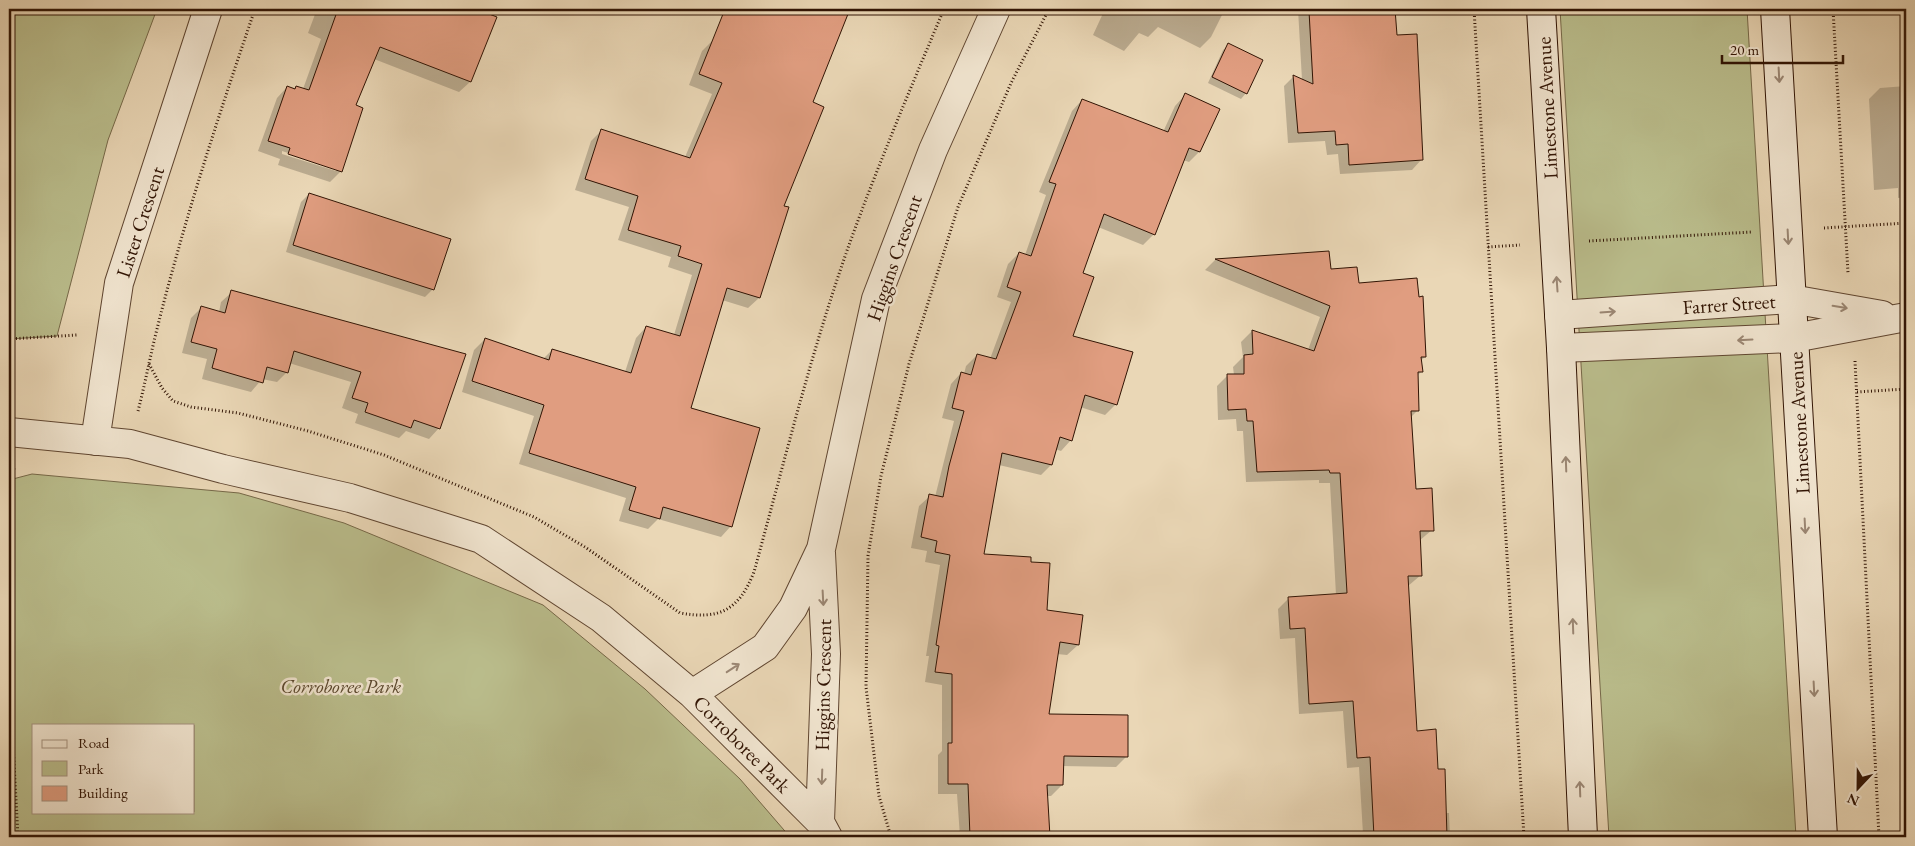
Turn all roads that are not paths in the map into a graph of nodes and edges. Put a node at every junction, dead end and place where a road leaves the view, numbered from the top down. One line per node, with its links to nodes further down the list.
1 (208, 9): 12 (street, Lister Crescent)
2 (996, 9): 13 (street, Higgins Crescent)
3 (1541, 9): 6 (street, Limestone Avenue, one-way to 3)
4 (1775, 9): 5 (street, Limestone Avenue, one-way to 5)
5 (1792, 299): 6 (street, Farrer Street, one-way to 5); 7 (street, Farrer Street, one-way to 7); 9 (street, Limestone Avenue)
6 (1559, 315): 10 (street, Limestone Avenue)
7 (1851, 318): 8 (street, Farrer Street); 9 (street, Farrer Street)
8 (1902, 318)
9 (1794, 338): 10 (street, Farrer Street, one-way to 10); 17 (street, Limestone Avenue, one-way to 17)
10 (1562, 348): 16 (street, Limestone Avenue, one-way to 10)
11 (9, 432): 12 (street, Corroboree Park)
12 (95, 441): 14 (street, Corroboree Park)
13 (821, 549): 14 (street, Higgins Crescent, one-way to 13); 15 (street, Higgins Crescent, one-way to 15)
14 (692, 694): 15 (street, Corroboree Park)
15 (824, 829)
16 (1583, 837)
17 (1822, 837)

